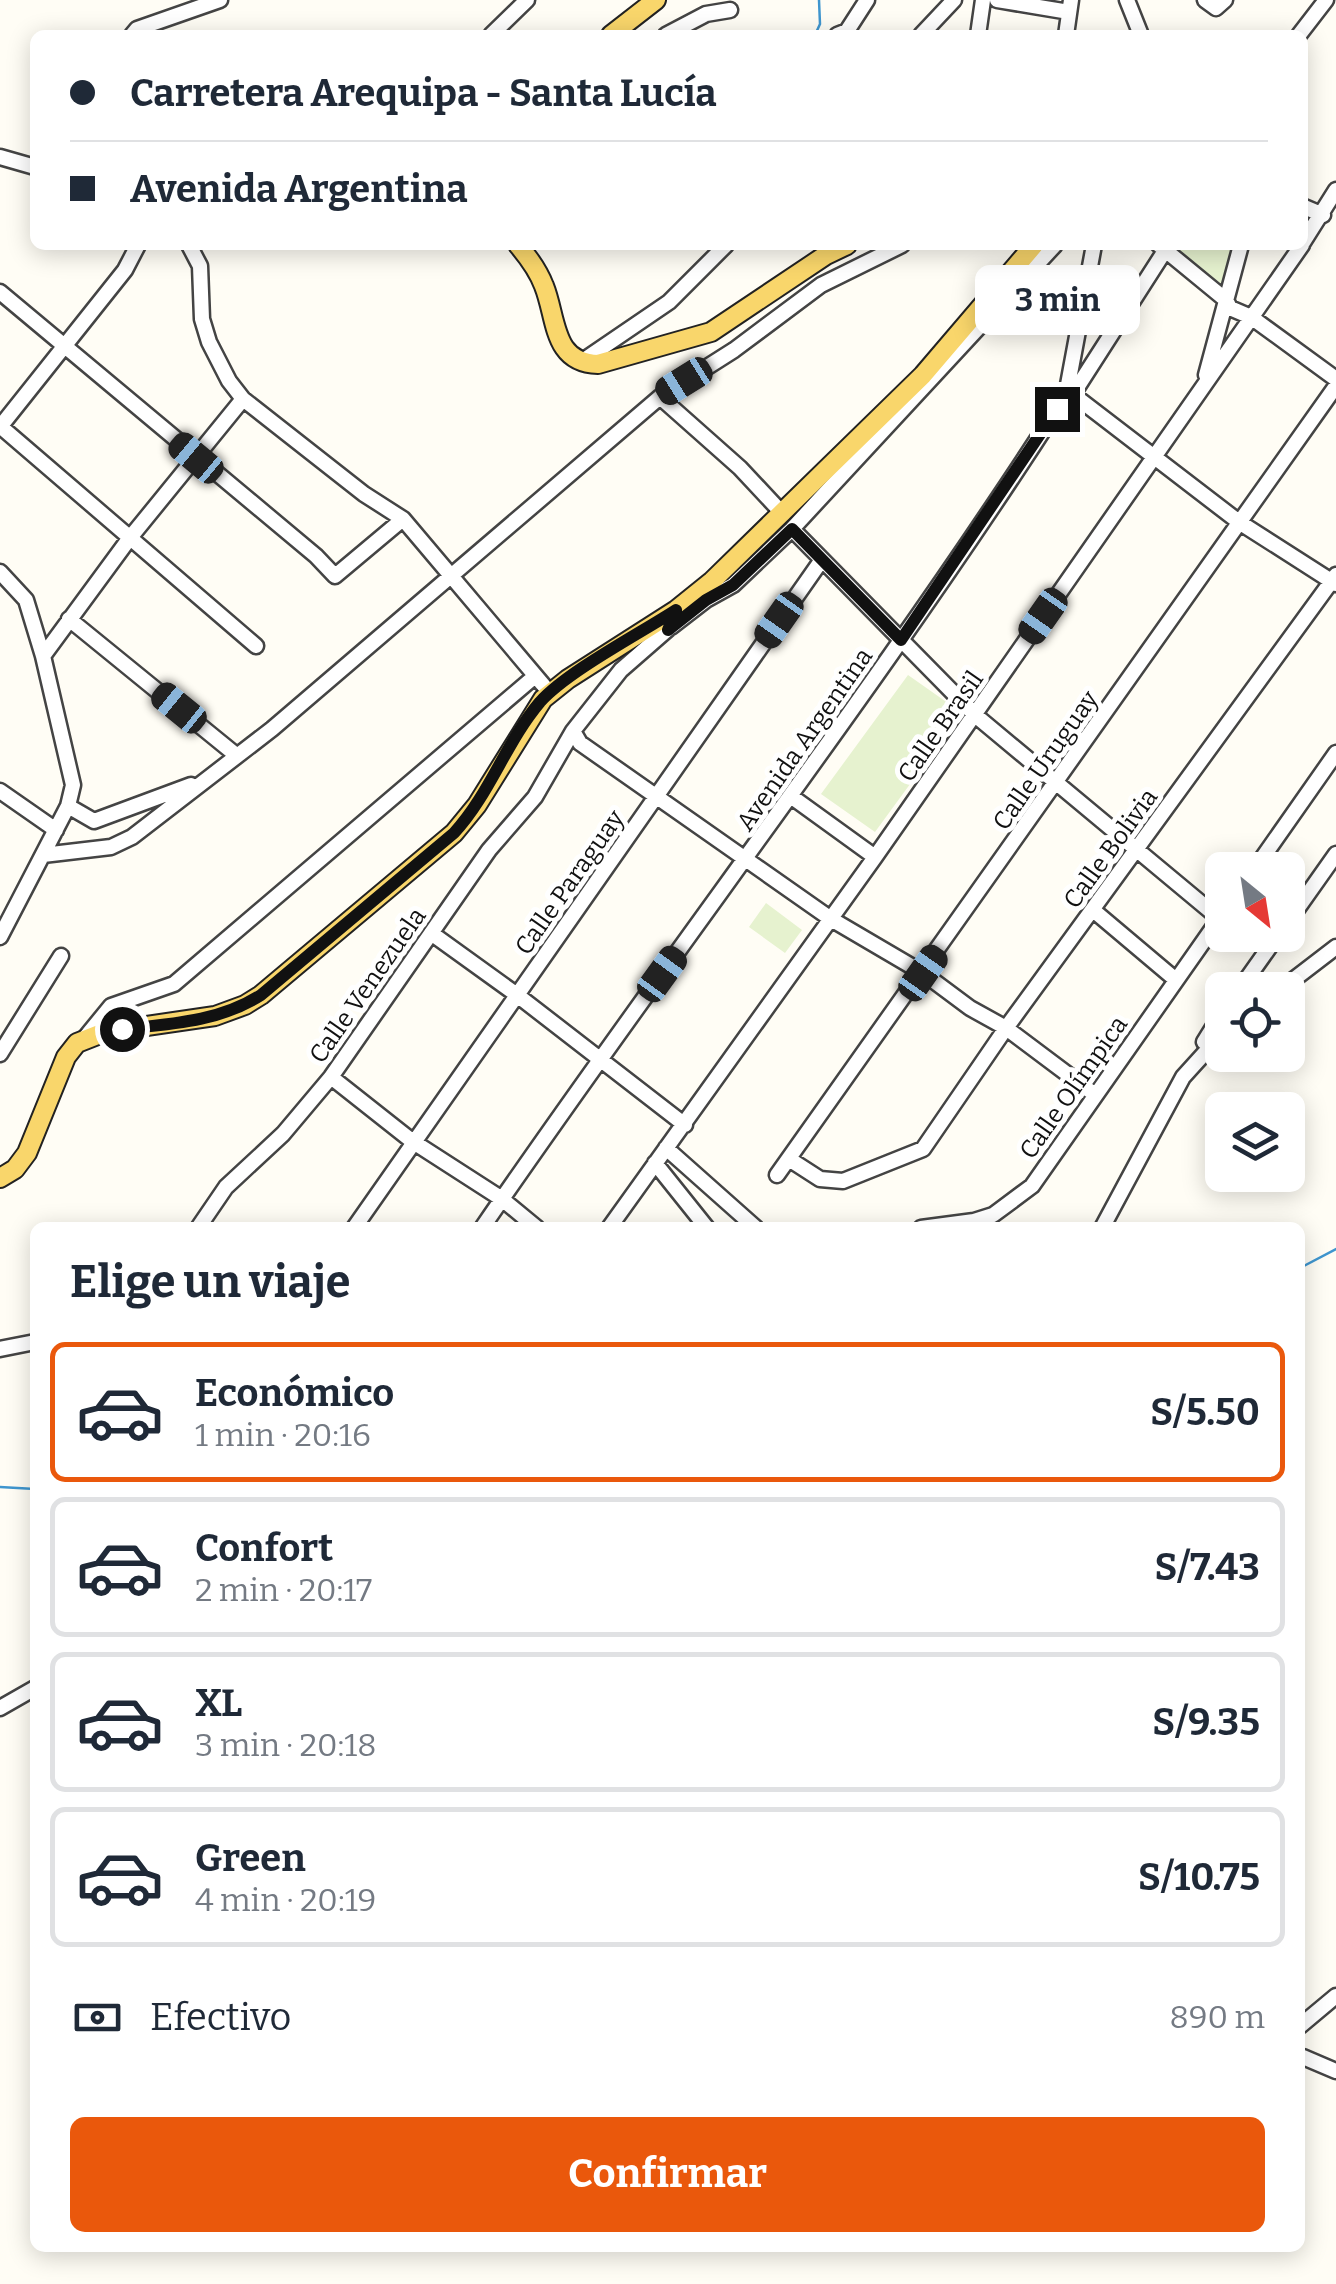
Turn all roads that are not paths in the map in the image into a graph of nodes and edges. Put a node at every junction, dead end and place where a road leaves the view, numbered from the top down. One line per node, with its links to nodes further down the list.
1 (220, 0): 12 (street)
2 (527, 0): 13 (street)
3 (656, 0): 14 (main road)
4 (866, 0): 16 (street)
5 (954, 0): 17 (street)
6 (983, 0): 18 (street)
7 (997, 0): 10 (street)
8 (1127, 0): 19 (street)
9 (1326, 0): 20 (street)
10 (1070, 6)
11 (730, 10): 15 (street)
12 (136, 30)
13 (496, 30)
14 (617, 30)
15 (676, 30)
16 (848, 30)
17 (926, 30)
18 (979, 30)
19 (1139, 30)
20 (1302, 30)
21 (0, 157): 22 (street)
22 (30, 166)
23 (1336, 190): 25 (street, Calle Brasil)
24 (1308, 209): 25 (street)
25 (1323, 215): 26 (street, Calle Brasil)
26 (1308, 236)
27 (135, 250): 43 (street)
28 (192, 250): 50 (street)
29 (522, 250): 44 (main road)
30 (717, 250): 44 (street)
31 (836, 250): 44 (main road)
32 (890, 250): 49 (street)
33 (1030, 250): 55 (main road)
34 (1050, 250): 55 (street)
35 (1093, 250): 48 (street, Avenida Argentina)
36 (1162, 250): 48 (street)
37 (1168, 250): 41 (street)
38 (1240, 250): 41 (street)
39 (1298, 250): 42 (street, Calle Brasil)
40 (0, 292): 43 (street)
41 (1226, 300): 42 (street); 46 (street)
42 (1251, 317): 45 (street); 46 (street, Calle Brasil)
43 (63, 347): 51 (street); 53 (street)
44 (581, 362)
45 (1336, 378)
46 (1203, 386): 52 (street, Calle Brasil)
47 (1336, 386): 56 (street, Calle Uruguay)
48 (1070, 392): 52 (street); 65 (street, Avenida Argentina)
49 (660, 397): 55 (street); 60 (street)
50 (242, 399): 53 (street); 54 (street)
51 (0, 427): 57 (street)
52 (1154, 457): 56 (street); 70 (street, Calle Brasil)
53 (196, 458): 54 (street); 57 (street)
54 (403, 519): 60 (street)
55 (788, 521): 58 (street); 62 (main road); 64 (street)
56 (1239, 522): 61 (street); 75 (street, Calle Uruguay)
57 (129, 539): 63 (street); 66 (street)
58 (820, 561): 65 (street); 77 (street, Calle Paraguay)
59 (0, 572): 67 (street)
60 (451, 574): 68 (street); 73 (street)
61 (1335, 580): 81 (street, Calle Bolivia)
62 (676, 610): 64 (street, Calle Venezuela); 69 (main road)
63 (69, 619): 67 (street); 73 (street)
64 (668, 630): 71 (street, Calle Venezuela)
65 (901, 640): 70 (street); 78 (street, Avenida Argentina)
66 (256, 646)
67 (43, 656): 79 (street)
68 (534, 677): 69 (street); 101 (street)
69 (550, 693): 101 (main road)
70 (975, 715): 75 (street); 85 (street, Calle Brasil)
71 (573, 730): 77 (street); 91 (street, Calle Venezuela)
72 (1336, 754): 82 (street)
73 (236, 755): 74 (street)
74 (210, 778): 79 (street); 84 (street)
75 (1056, 782): 81 (street); 97 (street, Calle Uruguay)
76 (0, 792): 80 (street)
77 (655, 797): 86 (street); 99 (street, Calle Paraguay)
78 (792, 797): 85 (street); 86 (street, Avenida Argentina)
79 (68, 806): 80 (street)
80 (56, 830): 84 (street)
81 (1138, 850): 88 (street); 89 (street, Calle Bolivia)
82 (1267, 852)
83 (1336, 854): 87 (street)
84 (42, 855): 92 (street)
85 (875, 858): 90 (street, Calle Brasil)
86 (746, 859): 90 (street); 105 (street, Avenida Argentina)
87 (1305, 898)
88 (1205, 904)
89 (1093, 910): 98 (street); 100 (street, Calle Bolivia)
90 (830, 919): 97 (street); 109 (street, Calle Brasil)
91 (431, 933): 99 (street); 106 (street, Calle Venezuela)
92 (0, 937)
93 (1205, 939): 98 (street, Calle Olímpica)
94 (1336, 947): 96 (street)
95 (60, 956): 104 (street)
96 (1303, 972)
97 (923, 973): 100 (street); 112 (street, Calle Uruguay)
98 (1176, 980): 108 (street, Calle Olímpica)
99 (518, 995): 105 (street); 110 (street, Calle Paraguay)
100 (1006, 1028): 108 (street); 112 (street, Calle Bolivia)
101 (84, 1039): 115 (main road)
102 (1205, 1041): 107 (street)
103 (1205, 1053): 107 (street)
104 (0, 1054)
105 (599, 1059): 109 (street); 116 (street, Avenida Argentina)
106 (331, 1077): 110 (street); 117 (street, Calle Venezuela)
107 (1183, 1077): 125 (street)
108 (1094, 1094): 124 (street, Calle Olímpica)
109 (684, 1124): 111 (street, Calle Brasil)
110 (412, 1141): 116 (street); 118 (street, Calle Paraguay)
111 (666, 1148): 113 (street, Calle Brasil); 123 (street)
112 (789, 1159): 114 (street, Calle Uruguay)
113 (655, 1163): 121 (street, Calle Brasil); 122 (street)
114 (778, 1175)
115 (0, 1178)
116 (502, 1200): 119 (street, Avenida Argentina); 120 (street)
117 (202, 1222)
118 (358, 1222)
119 (486, 1222)
120 (530, 1222)
121 (613, 1222)
122 (701, 1222)
123 (749, 1222)
124 (966, 1222)
125 (1105, 1222)
126 (30, 1343): 127 (street)
127 (0, 1349)
128 (30, 1691): 129 (street)
129 (0, 1708)
130 (1336, 1996): 131 (street)
131 (1305, 2022)
132 (1305, 2057): 133 (street)
133 (1336, 2071)

